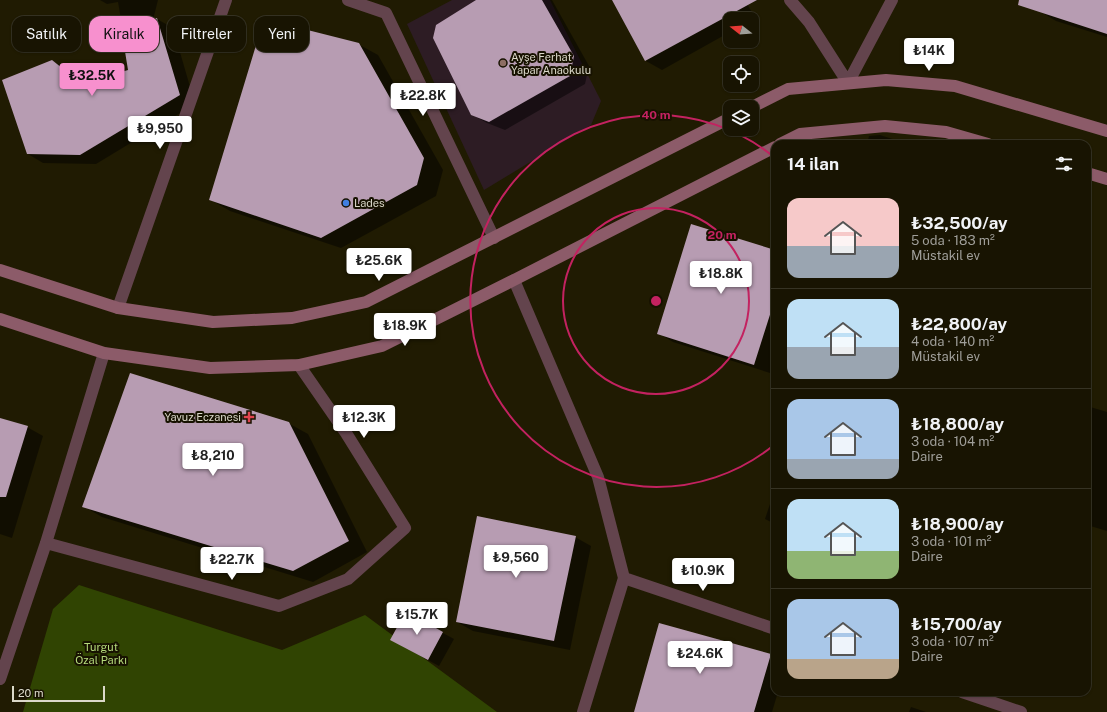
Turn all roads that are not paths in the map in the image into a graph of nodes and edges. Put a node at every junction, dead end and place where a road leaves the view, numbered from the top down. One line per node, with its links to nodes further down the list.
1 (226, 0): 17 (street)
2 (348, 0): 14 (street)
3 (790, 0): 5 (street)
4 (892, 0): 5 (street)
5 (848, 83): 6 (street); 8 (street)
6 (759, 104)
7 (723, 122): 14 (street)
8 (1107, 131)
9 (788, 140): 10 (street)
10 (974, 140)
11 (771, 149): 16 (street)
12 (1091, 174): 13 (street)
13 (1107, 179)
14 (494, 238): 17 (street)
15 (0, 270): 17 (street)
16 (514, 280): 20 (street); 22 (street)
17 (118, 308)
18 (0, 319): 19 (street)
19 (104, 353): 20 (street); 21 (street)
20 (299, 365): 21 (street)
21 (46, 543): 24 (street)
22 (624, 578): 23 (street); 26 (street)
23 (771, 628)
24 (0, 679)
25 (974, 696): 27 (street)
26 (583, 712)
27 (1021, 712)

